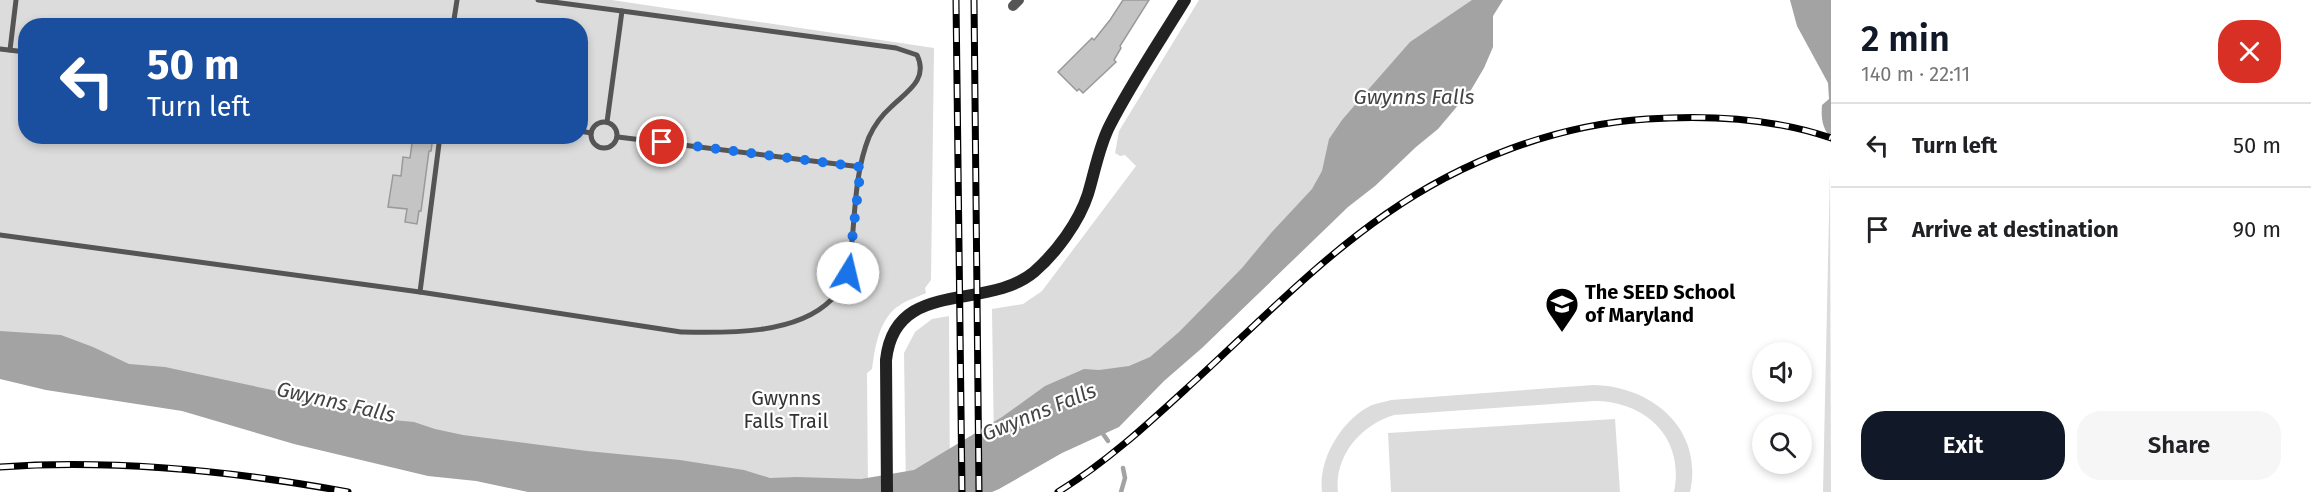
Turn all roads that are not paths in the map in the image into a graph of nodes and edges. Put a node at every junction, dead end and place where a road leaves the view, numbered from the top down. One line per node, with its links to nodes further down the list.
1 (16, 0): 8 (lane)
2 (457, 0): 6 (lane)
3 (538, 0): 5 (lane)
4 (1185, 0): 18 (main road)
5 (622, 11): 10 (lane); 15 (lane)
6 (454, 18)
7 (0, 49): 8 (lane)
8 (10, 50): 9 (lane)
9 (18, 51)
10 (607, 122): 12 (lane); 13 (lane)
11 (588, 132): 12 (lane)
12 (591, 133): 13 (lane)
13 (618, 137): 15 (lane)
14 (439, 144): 17 (lane)
15 (861, 167): 17 (lane)
16 (0, 235): 17 (lane)
17 (420, 292)
18 (887, 492)

